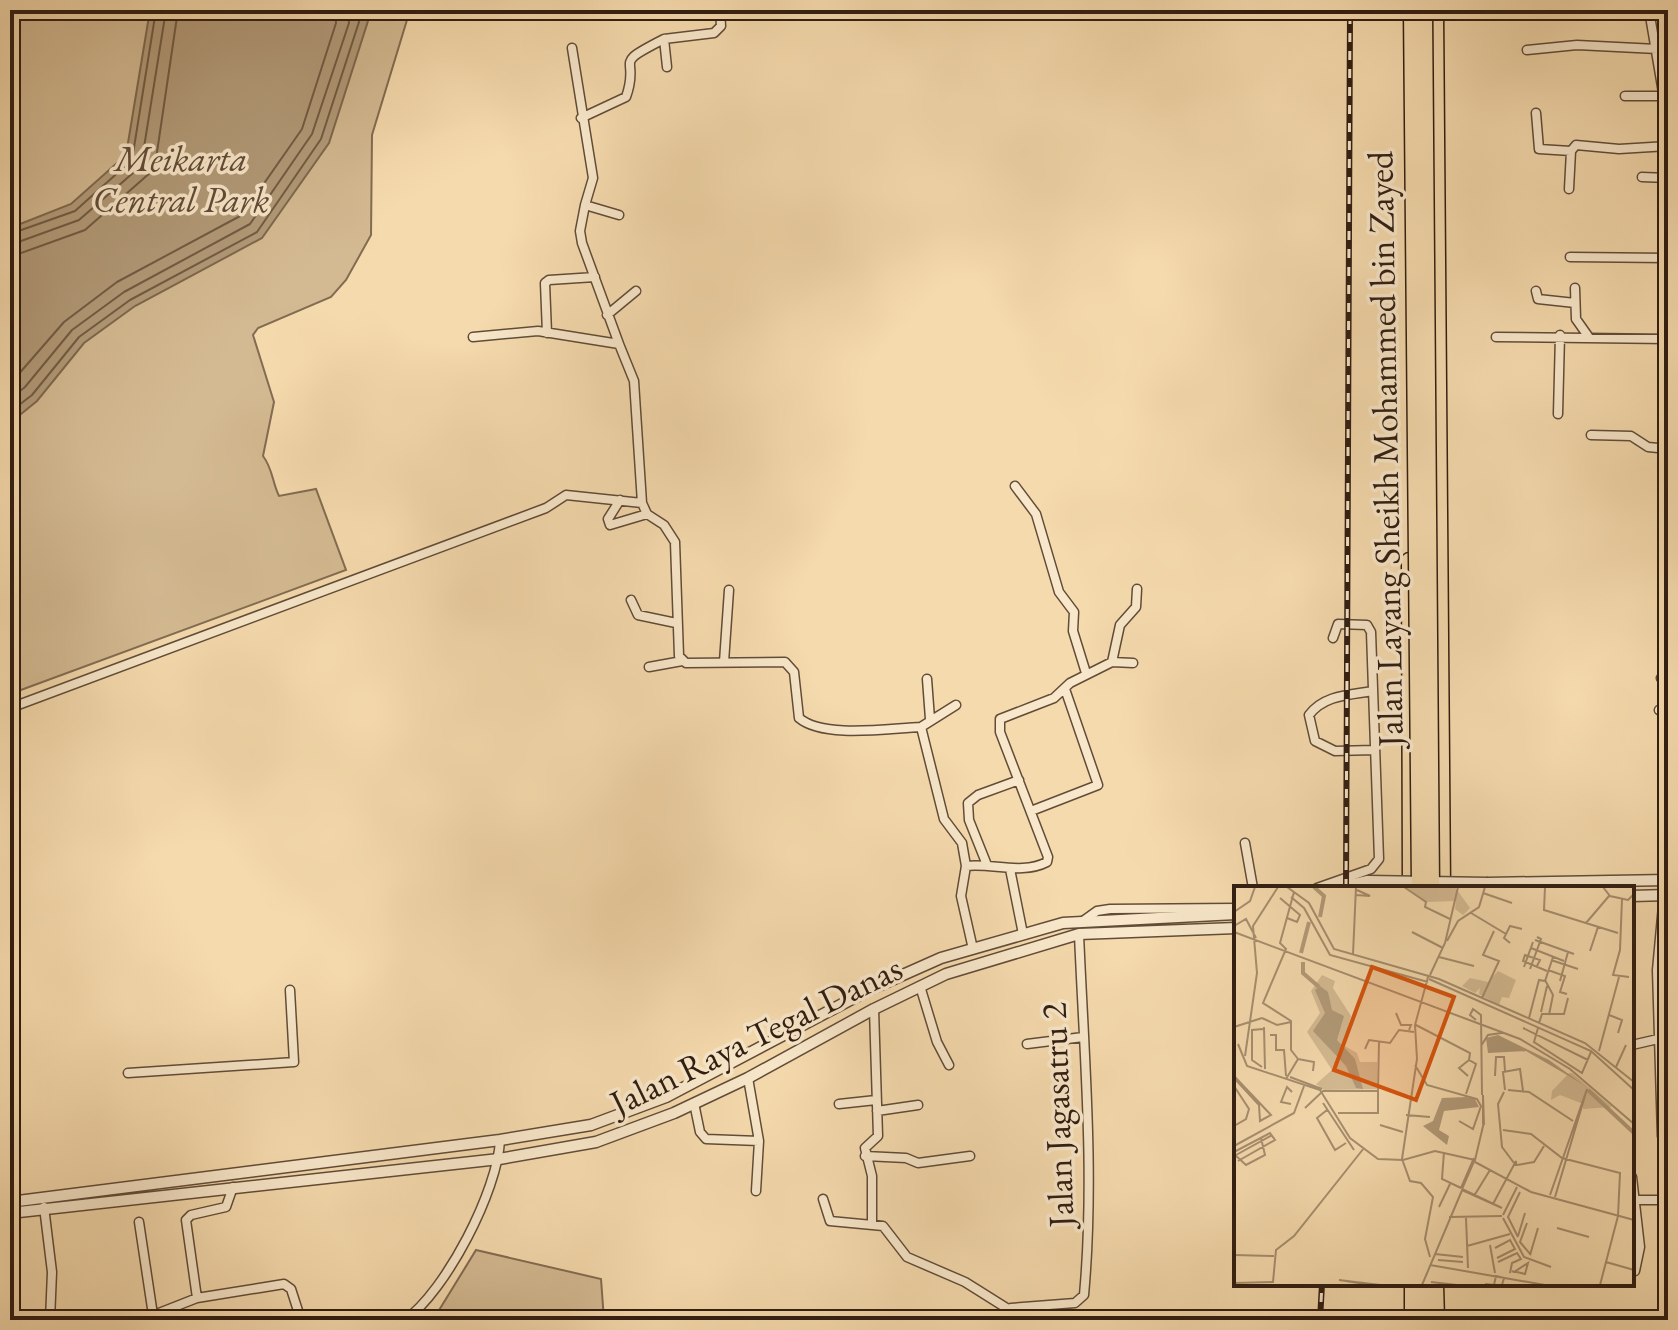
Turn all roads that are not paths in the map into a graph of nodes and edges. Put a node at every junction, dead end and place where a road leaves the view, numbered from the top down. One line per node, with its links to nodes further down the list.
1 (720, 10): 6 (street)
2 (1409, 10): 74 (highway); 75 (highway, Jalan Layang Sheikh Mohammed bin Zayed, bridge)
3 (1425, 10): 76 (highway, Jalan Layang Sheikh Mohammed bin Zayed, bridge)
4 (1436, 10): 77 (highway)
5 (1649, 10): 8 (street)
6 (664, 39): 10 (street); 14 (street)
7 (572, 48): 14 (street)
8 (1657, 49): 9 (street); 12 (street)
9 (1527, 50)
10 (667, 67)
11 (1625, 96): 12 (street)
12 (1665, 96): 15 (street)
13 (1536, 113): 17 (street)
14 (581, 118): 21 (street)
15 (1668, 122)
16 (1668, 146): 17 (street)
17 (1571, 151): 20 (street)
18 (1642, 177): 19 (street)
19 (1668, 178)
20 (1569, 189)
21 (585, 205): 22 (street); 25 (street)
22 (619, 215)
23 (1570, 257): 24 (street)
24 (1668, 258)
25 (595, 277): 30 (street); 31 (street)
26 (1575, 288): 29 (street)
27 (636, 291): 30 (street)
28 (1536, 291): 29 (street)
29 (1575, 303): 33 (street)
30 (607, 315): 37 (street)
31 (547, 333): 34 (street); 37 (street)
32 (1560, 335): 33 (street); 35 (street); 38 (street)
33 (1588, 336): 36 (street)
34 (473, 337)
35 (1496, 337)
36 (1668, 339)
37 (619, 344): 43 (street)
38 (1558, 414)
39 (1591, 435): 40 (street)
40 (1668, 449)
41 (1015, 486): 55 (street)
42 (620, 500): 43 (street); 44 (street); 60 (street)
43 (642, 503): 44 (street)
44 (647, 514): 48 (street)
45 (1137, 589): 52 (street)
46 (729, 590): 51 (street)
47 (631, 600): 48 (street)
48 (676, 623): 50 (street)
49 (1333, 638): 58 (street)
50 (682, 661): 51 (street); 54 (street)
51 (724, 662): 62 (street)
52 (1112, 662): 53 (street); 55 (street)
53 (1133, 663)
54 (649, 667)
55 (1086, 673): 57 (street)
56 (927, 679): 61 (street)
57 (1065, 689): 64 (street); 65 (street)
58 (1373, 691): 63 (street); 63 (street)
59 (956, 705): 61 (street)
60 (10, 708)
61 (930, 719): 62 (street)
62 (921, 727): 68 (street)
63 (1374, 750): 72 (street)
64 (1019, 780): 65 (street); 67 (street)
65 (1031, 811): 69 (street)
66 (1245, 843): 71 (street)
67 (987, 865): 68 (street); 69 (street)
68 (966, 866): 87 (street)
69 (1010, 869): 85 (street)
70 (1668, 880): 73 (street, bridge)
71 (1253, 886)
72 (1323, 886)
73 (1345, 886)
74 (1410, 886)
75 (1419, 886)
76 (1432, 886)
77 (1443, 886)
78 (1666, 895): 79 (street); 84 (street)
79 (1634, 896)
80 (1234, 908): 82 (street)
81 (1234, 914): 82 (street, Jalan Raya Tegal Danas)
82 (1083, 921): 85 (street, Jalan Raya Tegal Danas)
83 (1234, 928): 86 (street, Jalan Raya Tegal Danas)
84 (1664, 932): 92 (street)
85 (1023, 934): 87 (street, Jalan Raya Tegal Danas)
86 (1079, 934): 88 (street, Jalan Raya Tegal Danas); 91 (street, Jalan Jagasatru 2)
87 (973, 949): 104 (street, Jalan Raya Tegal Danas)
88 (920, 986): 90 (street, Jalan Raya Tegal Danas); 95 (street)
89 (290, 990): 96 (street)
90 (874, 1009): 97 (street, Jalan Raya Tegal Danas); 98 (street)
91 (1083, 1037): 93 (street); 125 (street, Jalan Jagasatru 2)
92 (1658, 1039): 94 (street); 103 (street)
93 (1027, 1044)
94 (1634, 1045)
95 (949, 1065)
96 (128, 1073)
97 (748, 1078): 99 (street, Jalan Raya Tegal Danas); 105 (street)
98 (876, 1100): 100 (street); 102 (street)
99 (694, 1103): 105 (street); 108 (street, Jalan Raya Tegal Danas)
100 (839, 1104)
101 (918, 1105): 102 (street)
102 (877, 1111): 106 (street)
103 (1662, 1136)
104 (500, 1140): 108 (street); 115 (street, Jalan Raya Tegal Danas)
105 (759, 1141): 110 (street)
106 (865, 1156): 107 (street); 119 (street)
107 (970, 1156)
108 (499, 1159): 109 (street, Jalan Raya Tegal Danas); 130 (street)
109 (233, 1187): 116 (street, Jalan Raya Tegal Danas); 124 (street)
110 (756, 1191)
111 (1634, 1197): 113 (street); 120 (street)
112 (823, 1199): 119 (street)
113 (1668, 1200)
114 (10, 1202): 115 (street, Jalan Raya Tegal Danas)
115 (28, 1204): 116 (street, Jalan Raya Tegal Danas); 117 (street, Jalan Raya Tegal Danas)
116 (44, 1207): 127 (street)
117 (10, 1213)
118 (139, 1222): 126 (street)
119 (872, 1224): 125 (street)
120 (1635, 1271)
121 (1415, 1286): 132 (highway); 133 (highway)
122 (1436, 1286): 134 (highway)
123 (1446, 1286): 135 (highway)
124 (197, 1298): 126 (street); 129 (street)
125 (1008, 1309): 131 (street)
126 (153, 1315): 128 (street)
127 (50, 1320)
128 (141, 1320)
129 (301, 1320)
130 (405, 1320)
131 (1004, 1320)
132 (1410, 1320)
133 (1423, 1320)
134 (1437, 1320)
135 (1446, 1320)

